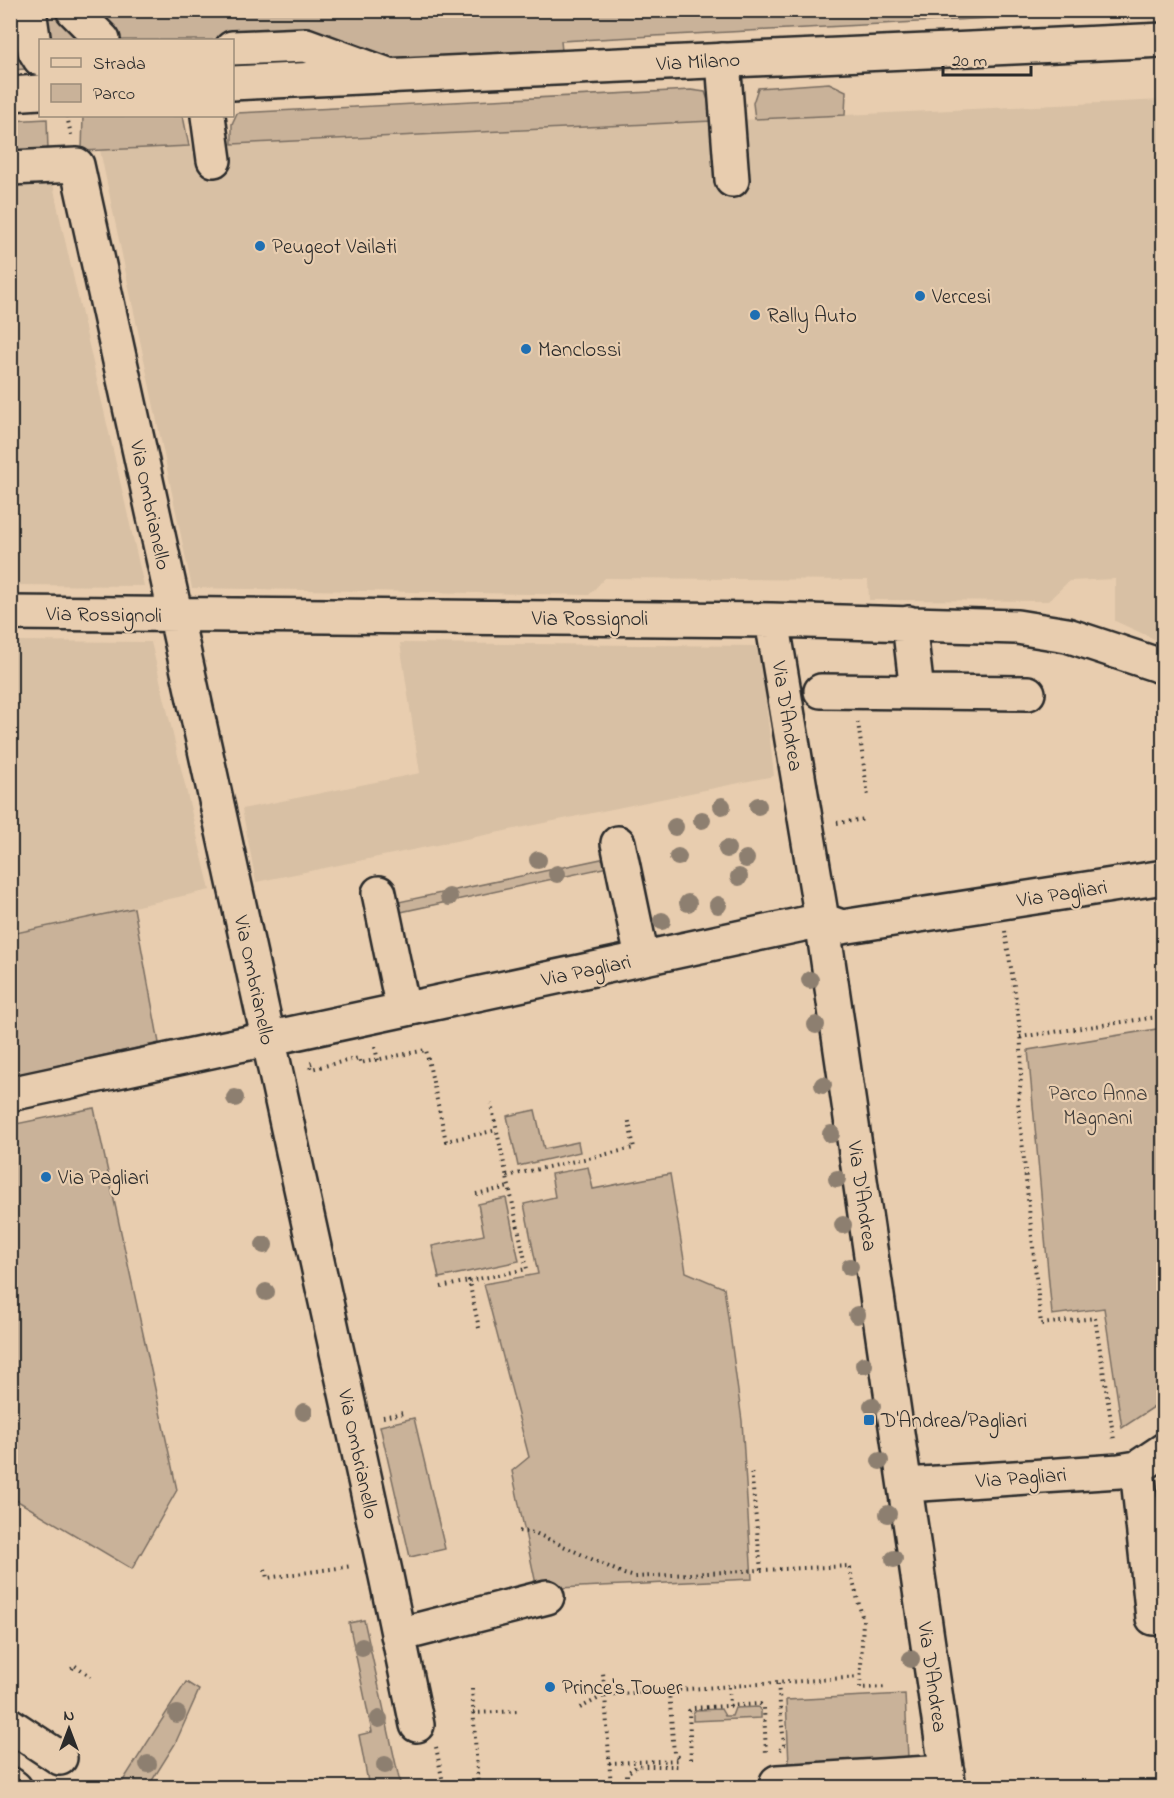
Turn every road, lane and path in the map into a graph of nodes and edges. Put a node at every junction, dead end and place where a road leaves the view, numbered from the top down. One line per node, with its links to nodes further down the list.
1 (20, 10): 5 (street)
2 (29, 10): 10 (street)
3 (59, 10): 6 (street)
4 (73, 10): 7 (street)
5 (10, 28)
6 (66, 39)
7 (102, 39)
8 (1164, 40): 11 (street, Via Milano)
9 (234, 48): 12 (street)
10 (39, 57)
11 (723, 60): 12 (street, Via Milano); 19 (street)
12 (391, 75): 13 (street, Via Milano)
13 (234, 83)
14 (39, 92): 15 (street)
15 (10, 94)
16 (208, 117): 17 (street)
17 (213, 160)
18 (10, 168): 21 (street, Via Ombrianello)
19 (732, 180)
20 (10, 613): 21 (street, Via Rossignoli)
21 (175, 615): 22 (street, Via Rossignoli); 38 (street, Via Ombrianello)
22 (772, 620): 23 (street, Via Rossignoli); 34 (street, Via D'Andrea)
23 (909, 623): 24 (street, Via Rossignoli); 27 (street)
24 (1164, 667)
25 (821, 691): 26 (street)
26 (854, 691): 27 (street); 29 (path)
27 (917, 692): 28 (street)
28 (1028, 693)
29 (868, 797)
30 (618, 843): 35 (street)
31 (1164, 877): 33 (street, Via Pagliari)
32 (379, 892): 36 (street)
33 (1001, 903): 34 (street, Via Pagliari); 39 (path)
34 (822, 920): 35 (street, Via Pagliari); 56 (street, Via D'Andrea)
35 (642, 958): 36 (street, Via Pagliari)
36 (403, 1009): 38 (street, Via Pagliari)
37 (1164, 1016): 39 (path)
38 (268, 1038): 41 (street, Via Pagliari); 63 (street, Via Ombrianello)
39 (1020, 1038): 55 (path)
40 (378, 1061): 44 (path)
41 (10, 1094)
42 (491, 1104): 44 (path)
43 (628, 1117): 45 (path)
44 (497, 1130): 45 (path)
45 (507, 1176): 46 (path)
46 (509, 1187): 47 (path); 48 (path)
47 (476, 1194)
48 (469, 1281): 49 (path); 50 (path)
49 (441, 1287)
50 (479, 1328)
51 (403, 1413): 52 (path)
52 (379, 1418)
53 (1164, 1450): 55 (street, Via Pagliari)
54 (751, 1469): 60 (path)
55 (1128, 1469): 56 (street, Via Pagliari); 62 (street)
56 (906, 1485): 85 (street, Via D'Andrea)
57 (519, 1531): 60 (path)
58 (352, 1566): 59 (path)
59 (266, 1569)
60 (761, 1570): 67 (path)
61 (547, 1597): 63 (street)
62 (1153, 1618)
63 (399, 1635): 79 (street, Via Ombrianello)
64 (72, 1669): 66 (path)
65 (603, 1673): 73 (path)
66 (91, 1676)
67 (859, 1677): 68 (path); 70 (path)
68 (778, 1684): 69 (path); 83 (path)
69 (729, 1687): 72 (path); 74 (path)
70 (888, 1688)
71 (472, 1689): 77 (path)
72 (669, 1691): 73 (path); 82 (path)
73 (605, 1695): 75 (path); 82 (path)
74 (730, 1706): 81 (path); 83 (path)
75 (580, 1708)
76 (519, 1711): 77 (path)
77 (473, 1713): 89 (path)
78 (10, 1725): 80 (street)
79 (417, 1725): 88 (path)
80 (60, 1758)
81 (691, 1759)
82 (609, 1763): 90 (path)
83 (773, 1764): 85 (street, Via D'Andrea)
84 (681, 1766): 91 (path)
85 (948, 1780)
86 (10, 1785): 87 (street)
87 (15, 1788)
88 (444, 1788)
89 (478, 1788)
90 (611, 1788)
91 (627, 1788)

